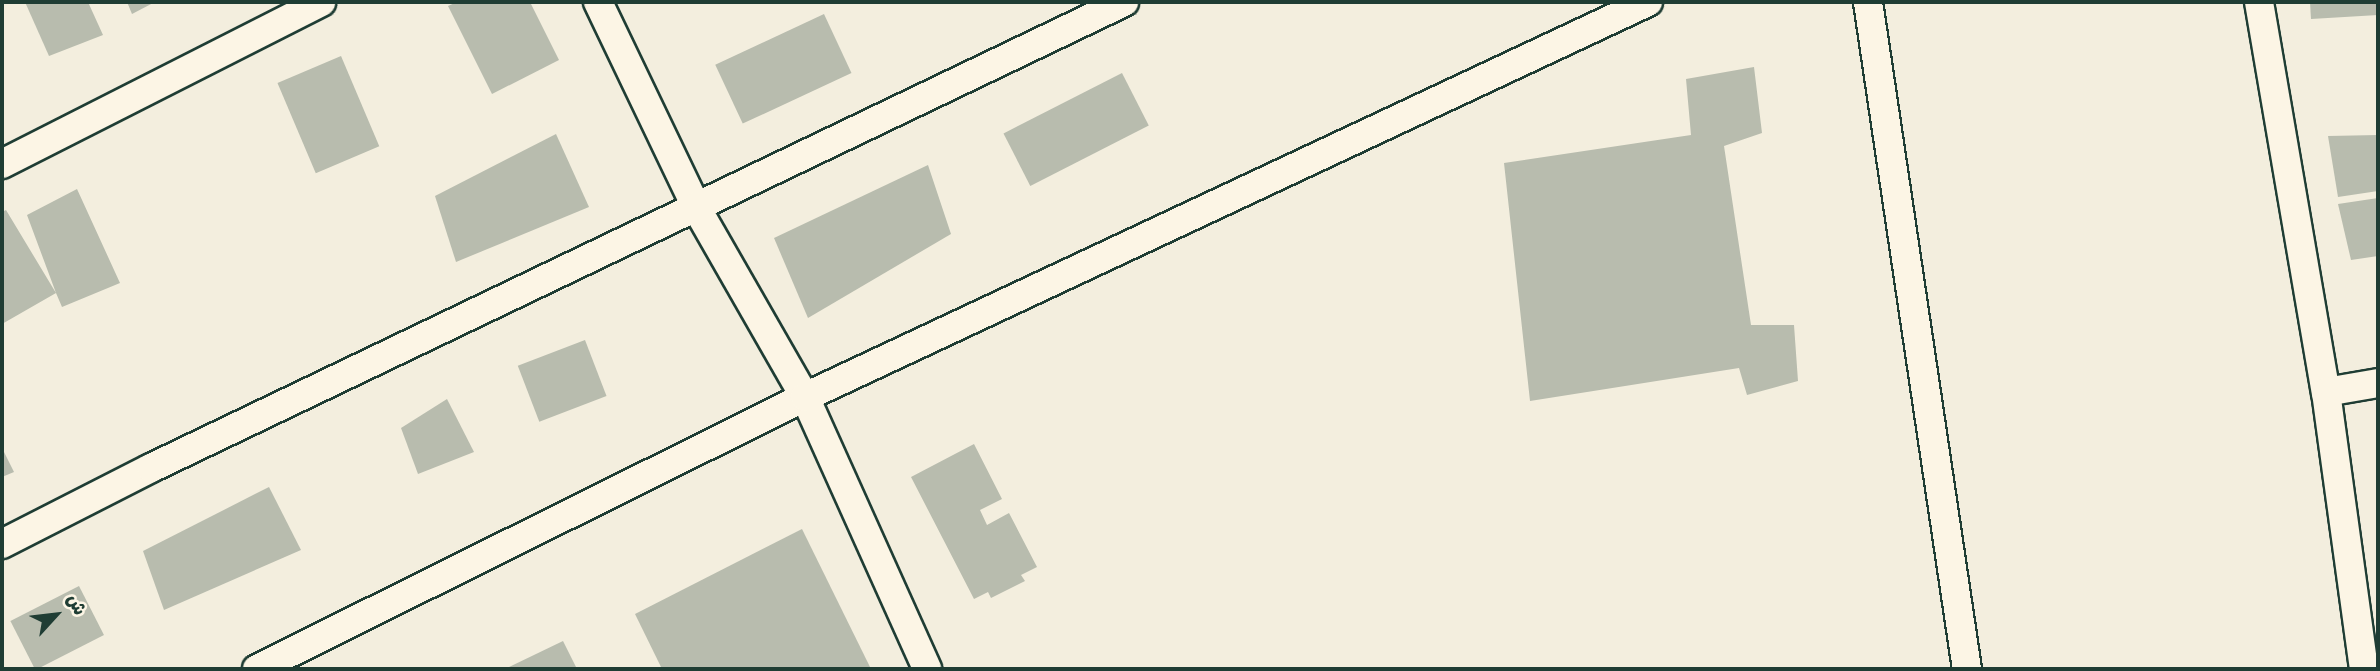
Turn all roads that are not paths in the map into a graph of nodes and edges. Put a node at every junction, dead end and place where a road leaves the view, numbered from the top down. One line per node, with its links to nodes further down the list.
1 (321, 2): 7 (street)
2 (598, 2): 8 (street)
3 (1124, 2): 8 (street)
4 (1648, 2): 11 (street)
5 (1868, 2): 15 (street)
6 (2259, 2): 10 (street)
7 (2, 164)
8 (696, 207): 11 (street); 12 (street)
9 (2378, 383): 10 (street)
10 (2326, 392): 16 (street)
11 (805, 397): 13 (street); 14 (street)
12 (2, 544)
13 (257, 669)
14 (927, 669)
15 (1967, 669)
16 (2364, 669)

